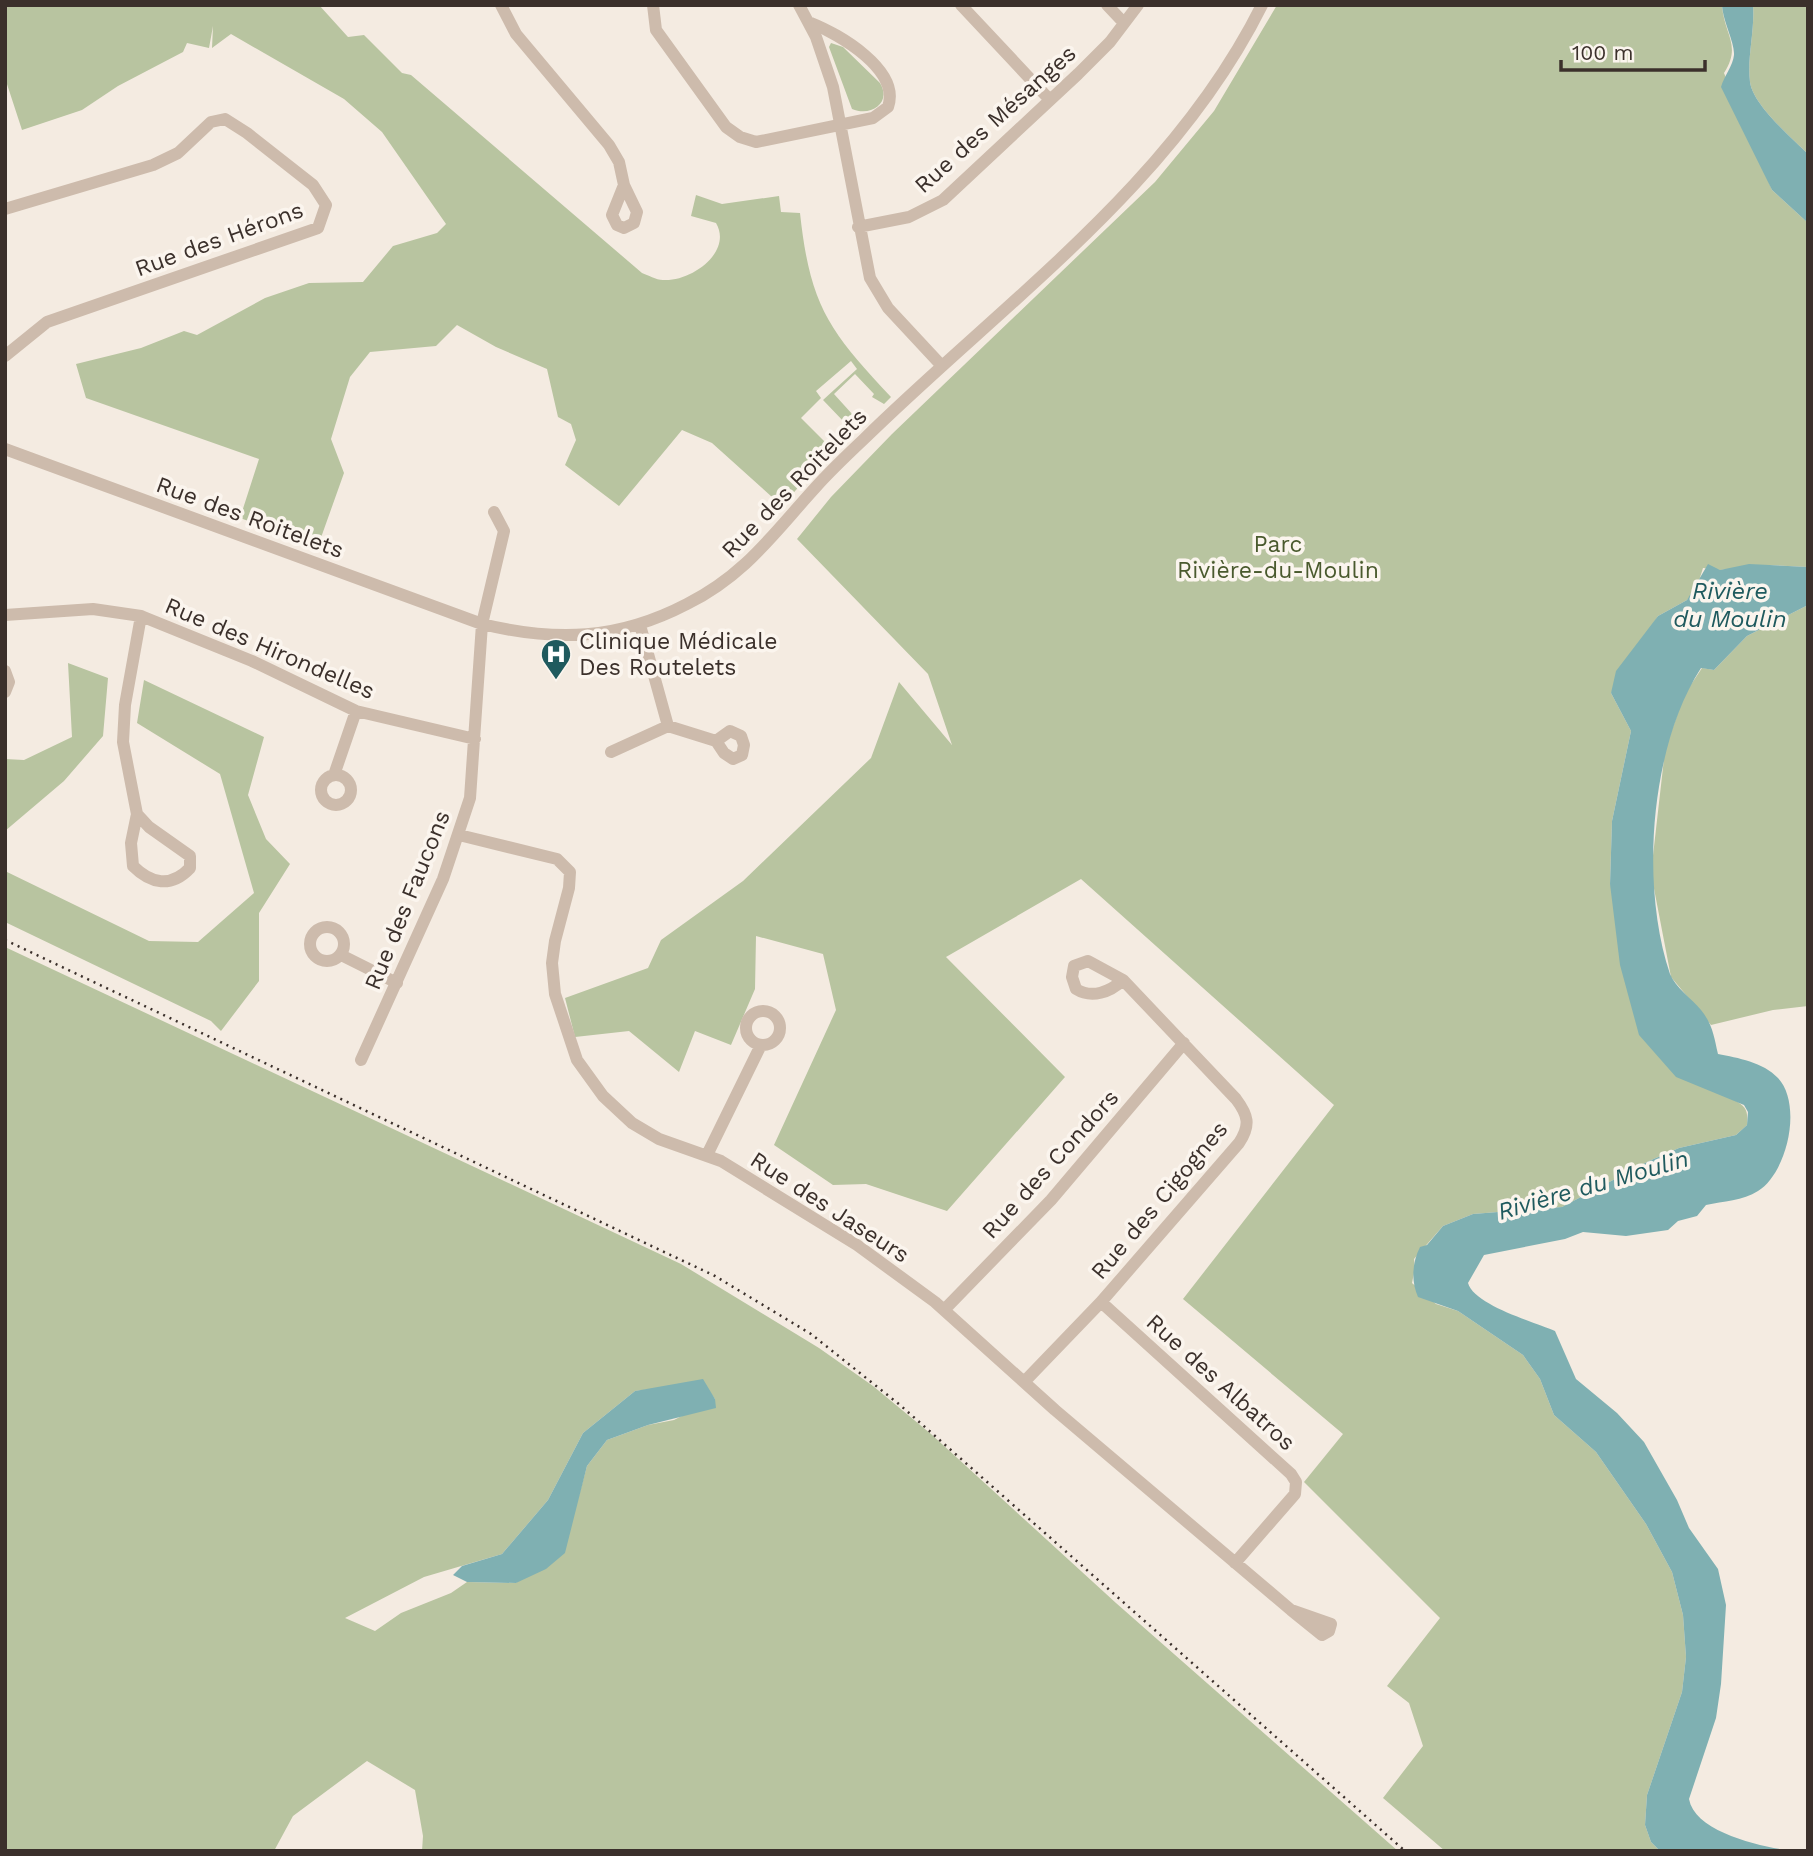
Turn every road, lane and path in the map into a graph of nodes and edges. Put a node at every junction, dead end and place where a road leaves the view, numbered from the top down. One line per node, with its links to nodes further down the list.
1 (501, 5): 12 (street)
2 (653, 5): 11 (street)
3 (799, 5): 8 (street)
4 (961, 5): 10 (street)
5 (1107, 5): 9 (street)
6 (1138, 5): 9 (street, Rue des Mésanges)
7 (1262, 5): 16 (street, Rue des Roitelets)
8 (811, 23): 11 (street); 11 (street)
9 (1124, 23): 10 (street, Rue des Mésanges)
10 (1050, 100): 14 (street, Rue des Mésanges)
11 (841, 126): 14 (street)
12 (624, 185)
13 (5, 209): 15 (street, Rue des Hérons)
14 (858, 227): 16 (street)
15 (5, 356)
16 (941, 365): 22 (street, Rue des Roitelets)
17 (5, 449): 21 (street, Rue des Roitelets)
18 (494, 512): 21 (street, Rue des Faucons)
19 (5, 615): 20 (street, Rue des Hirondelles)
20 (141, 616): 25 (street, Rue des Hirondelles); 31 (street)
21 (482, 624): 22 (street, Rue des Roitelets); 27 (street, Rue des Faucons)
22 (640, 625): 26 (street)
23 (5, 671): 24 (street)
24 (5, 692)
25 (356, 711): 27 (street, Rue des Hirondelles); 30 (street)
26 (668, 726): 28 (street); 29 (street)
27 (474, 738): 32 (street, Rue des Faucons)
28 (716, 741)
29 (611, 752)
30 (334, 775)
31 (137, 814): 31 (street)
32 (459, 835): 35 (street, Rue des Faucons); 39 (street, Rue des Jaseurs)
33 (341, 955): 35 (street)
34 (1123, 980): 36 (street, Rue des Cigognes)
35 (397, 983): 38 (street, Rue des Faucons)
36 (1184, 1043): 40 (street, Rue des Cigognes); 41 (street, Rue des Condors)
37 (761, 1045): 39 (street)
38 (361, 1060)
39 (707, 1155): 41 (street, Rue des Jaseurs)
40 (1101, 1302): 42 (street, Rue des Cigognes); 43 (street, Rue des Albatros)
41 (944, 1310): 42 (street, Rue des Jaseurs)
42 (1025, 1381): 43 (street, Rue des Jaseurs)
43 (1235, 1563): 44 (street, Rue des Jaseurs)
44 (1291, 1610)

